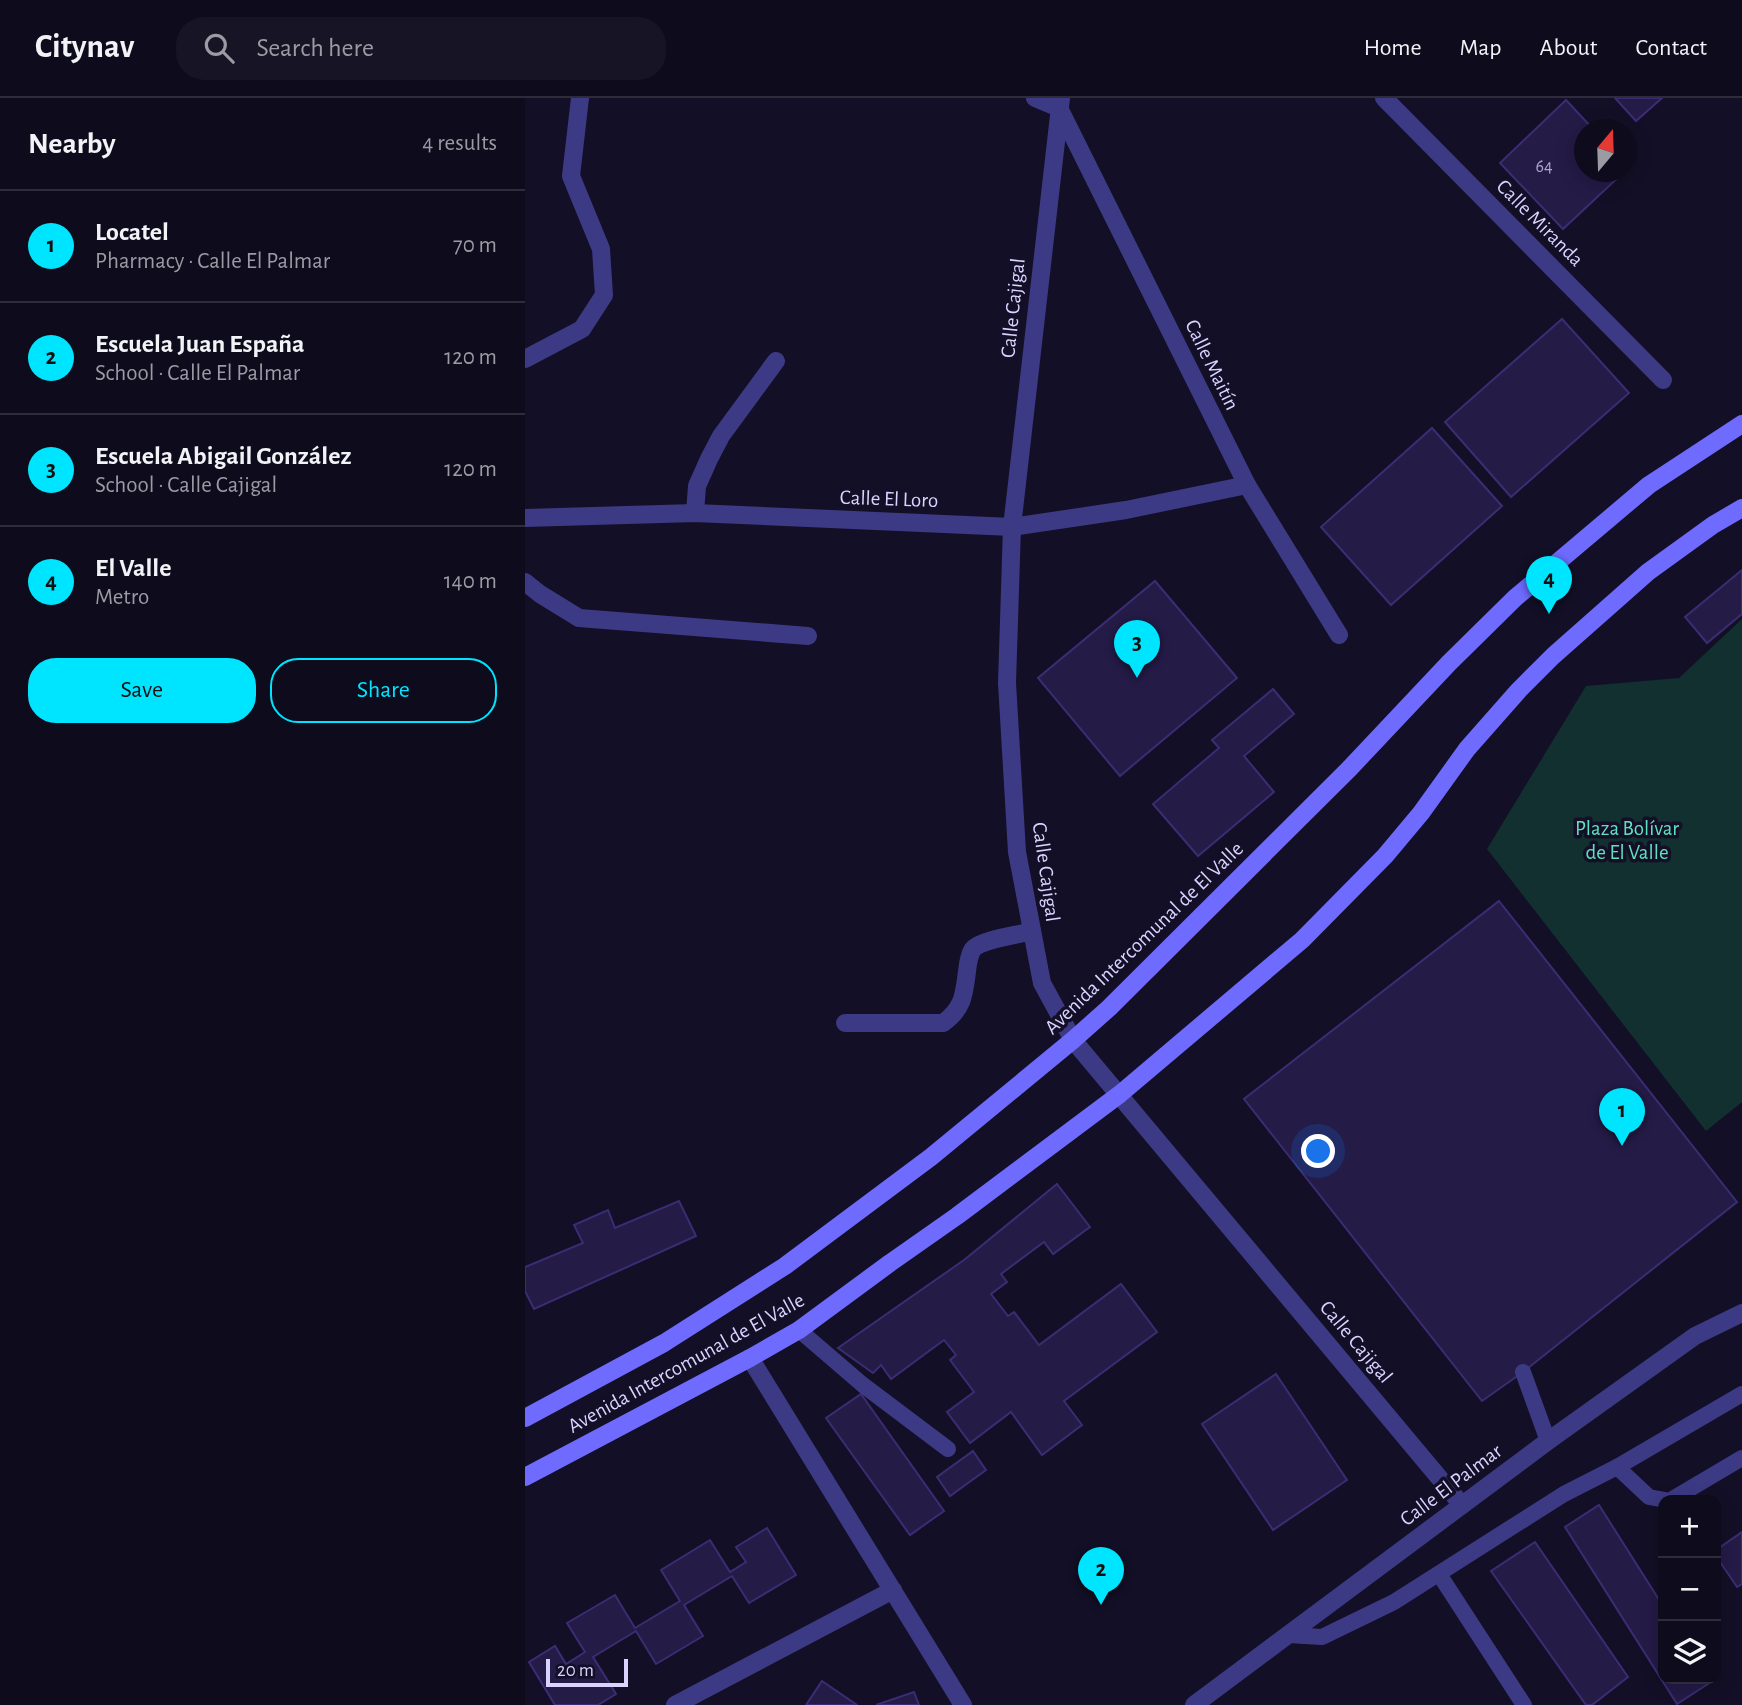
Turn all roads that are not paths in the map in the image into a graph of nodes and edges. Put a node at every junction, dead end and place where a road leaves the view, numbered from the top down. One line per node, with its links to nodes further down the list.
1 (580, 98): 5 (street)
2 (1035, 98): 4 (street)
3 (1384, 98): 7 (street, Calle Miranda)
4 (1060, 103): 9 (street, Calle Maitín); 13 (street, Calle Cajigal)
5 (525, 359)
6 (776, 361): 11 (street)
7 (1663, 380)
8 (1742, 424): 19 (main road, Avenida Intercomunal de El Valle)
9 (1247, 485): 13 (street, Calle El Loro); 15 (street, Calle Maitín)
10 (1742, 508): 20 (main road, Avenida Intercomunal de El Valle)
11 (695, 513): 12 (street, Calle El Loro); 13 (street, Calle El Loro)
12 (525, 518)
13 (1012, 527): 17 (street, Calle Cajigal)
14 (525, 582): 16 (street)
15 (1339, 635)
16 (808, 636)
17 (1032, 932): 18 (street); 19 (street, Calle Cajigal)
18 (845, 1023)
19 (1073, 1040): 20 (street, Calle Cajigal); 26 (main road, Avenida Intercomunal de El Valle)
20 (1120, 1094): 22 (main road, Avenida Intercomunal de El Valle); 34 (street, Calle Cajigal)
21 (1742, 1313): 27 (street, Calle El Palmar)
22 (799, 1330): 23 (main road, Avenida Intercomunal de El Valle); 28 (lane)
23 (750, 1358): 31 (main road, Avenida Intercomunal de El Valle); 36 (street)
24 (1523, 1372): 27 (lane)
25 (1742, 1394): 30 (lane)
26 (525, 1418)
27 (1548, 1441): 34 (street, Calle El Palmar)
28 (948, 1449)
29 (1742, 1458): 32 (lane)
30 (1617, 1467): 33 (lane); 35 (lane)
31 (525, 1478)
32 (1679, 1495)
33 (1658, 1499)
34 (1462, 1505): 37 (street, Calle El Palmar)
35 (1439, 1574): 37 (lane); 41 (lane)
36 (893, 1590): 38 (street); 39 (street)
37 (1288, 1635): 40 (street, Calle El Palmar)
38 (675, 1705)
39 (963, 1705)
40 (1194, 1705)
41 (1524, 1705)

